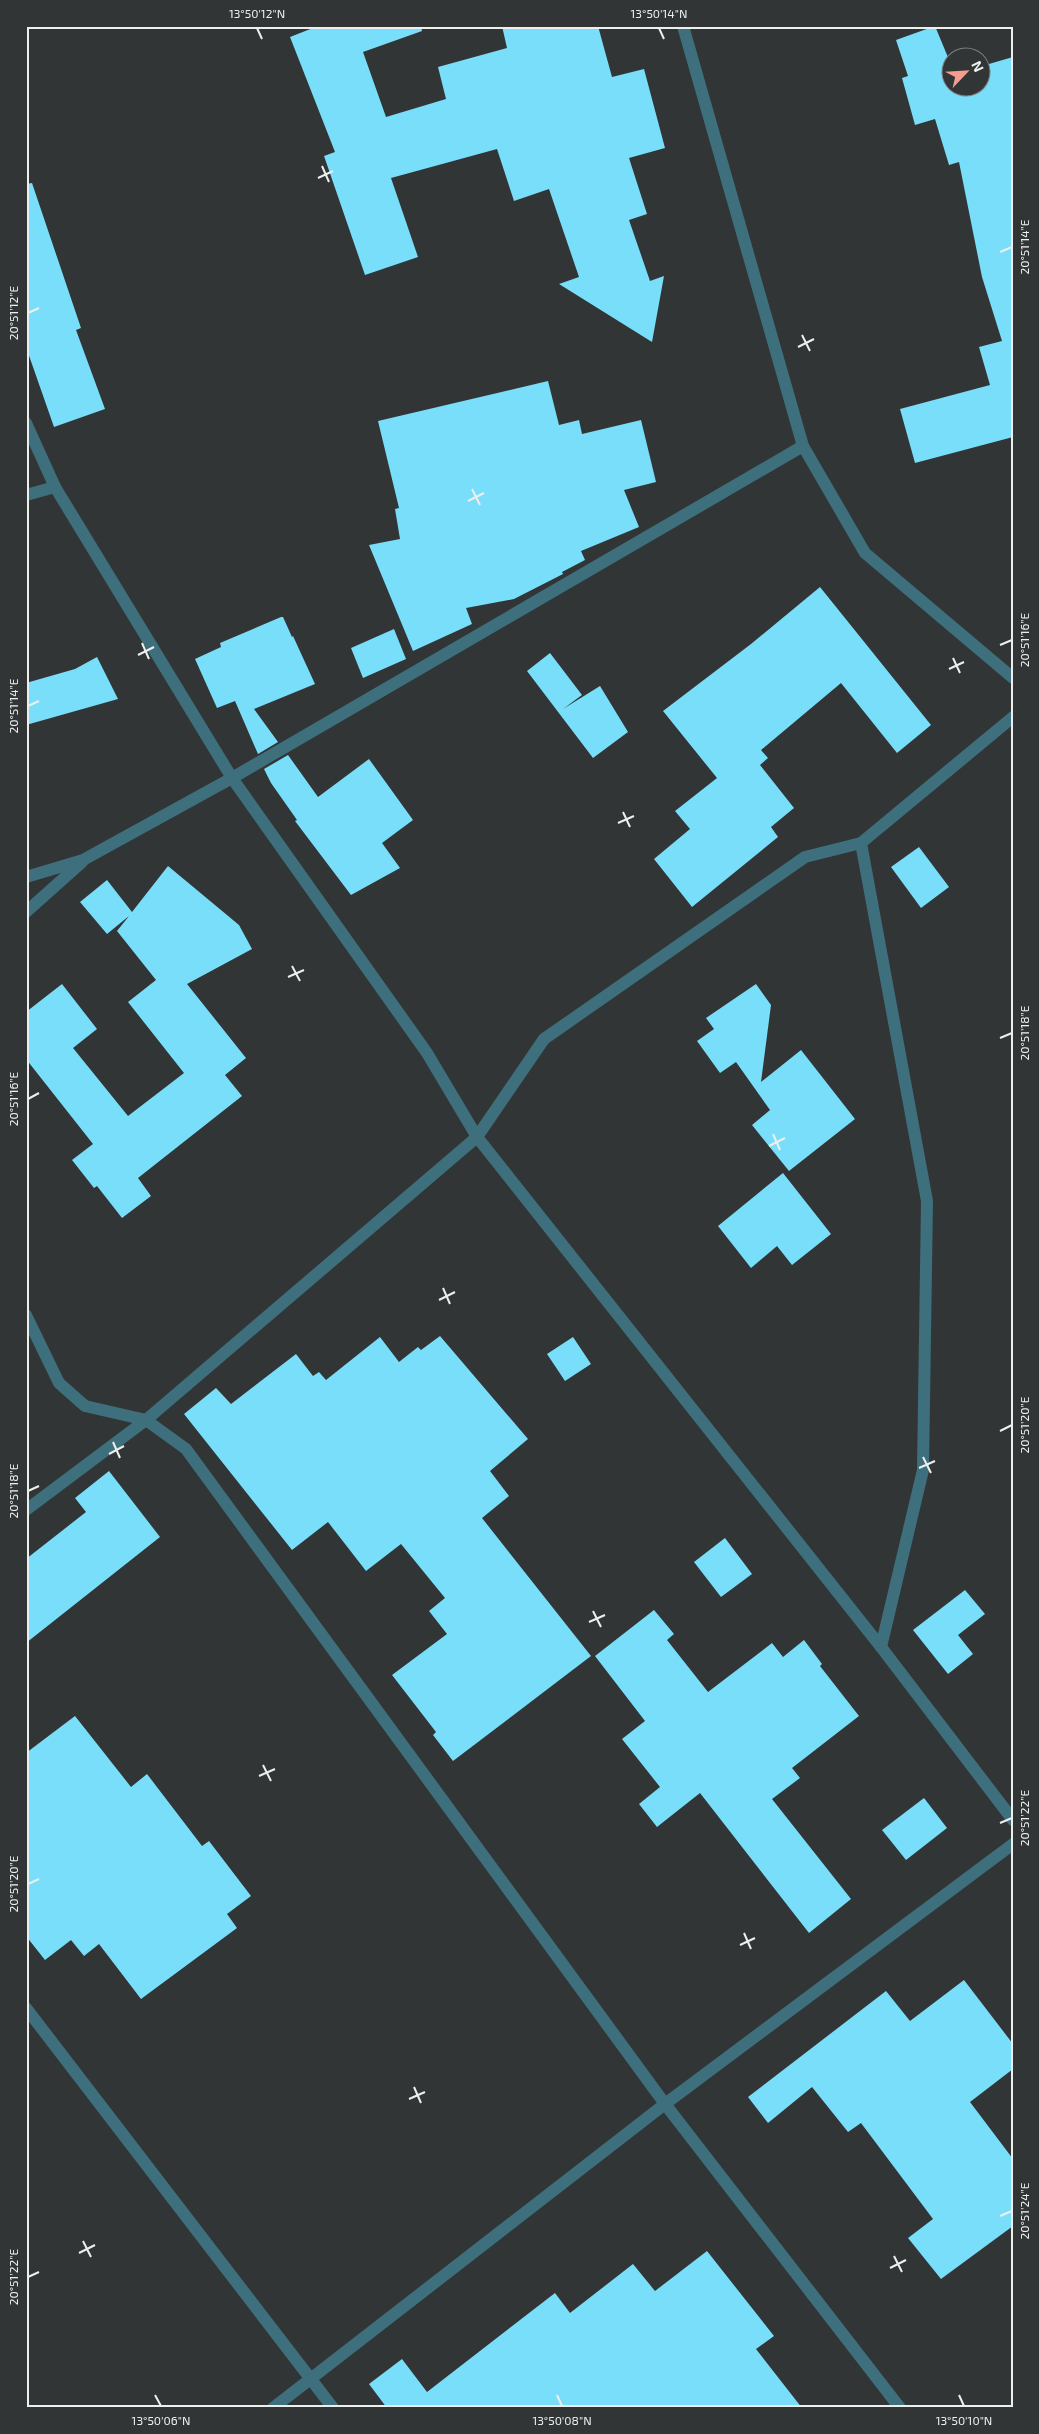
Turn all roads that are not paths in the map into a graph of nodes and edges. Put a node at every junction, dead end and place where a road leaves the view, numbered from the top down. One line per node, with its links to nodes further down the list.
1 (683, 26): 3 (street)
2 (26, 423): 4 (street)
3 (803, 446): 6 (street); 8 (street)
4 (55, 488): 5 (street); 8 (street)
5 (26, 495)
6 (1013, 678)
7 (1013, 717): 9 (street)
8 (232, 778): 10 (street); 13 (street)
9 (861, 843): 13 (street); 17 (street)
10 (83, 860): 11 (street); 12 (street)
11 (26, 877)
12 (26, 912)
13 (478, 1138): 15 (street); 17 (street)
14 (26, 1315): 15 (street)
15 (146, 1420): 16 (street); 21 (street)
16 (26, 1510)
17 (881, 1647): 18 (street)
18 (1013, 1820)
19 (1013, 1844): 21 (street)
20 (26, 2008): 22 (street)
21 (666, 2104): 22 (street); 25 (street)
22 (312, 2378): 23 (street); 24 (street)
23 (273, 2408)
24 (333, 2408)
25 (900, 2408)

